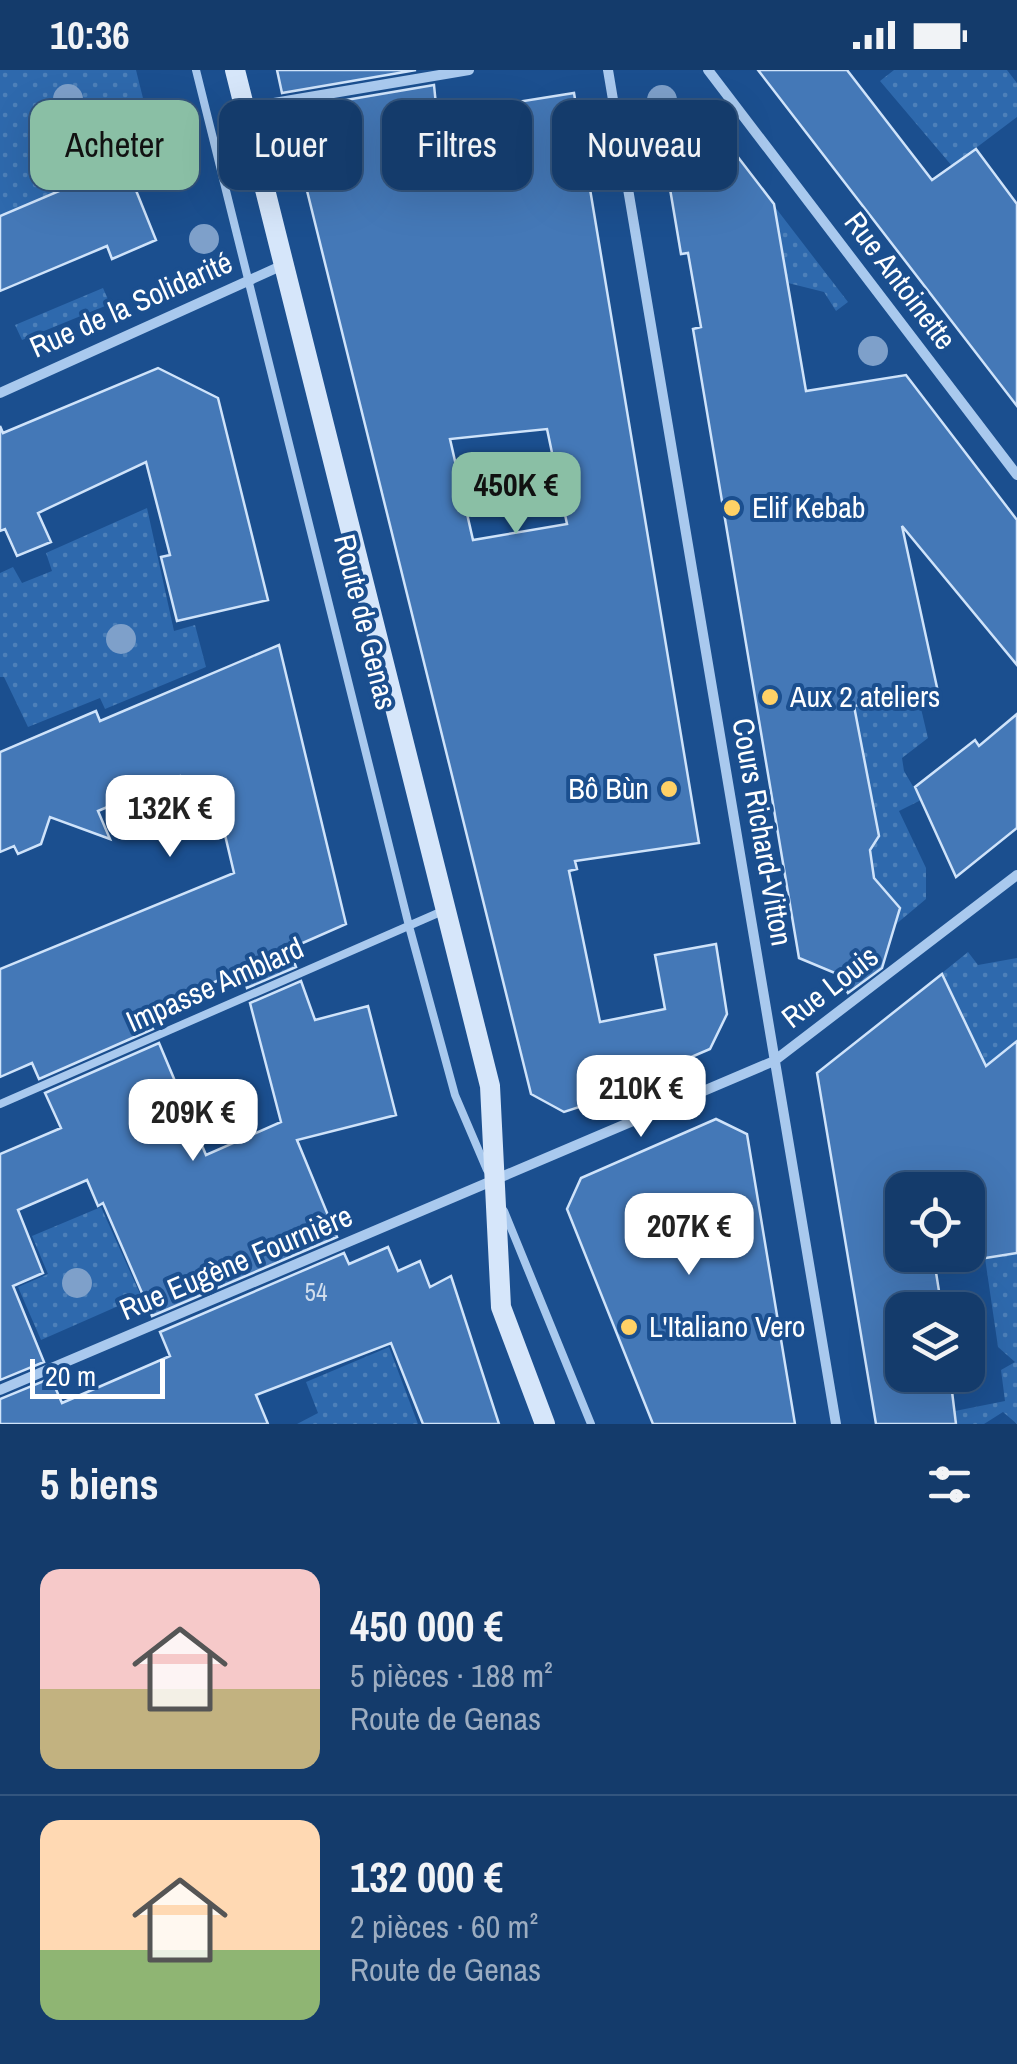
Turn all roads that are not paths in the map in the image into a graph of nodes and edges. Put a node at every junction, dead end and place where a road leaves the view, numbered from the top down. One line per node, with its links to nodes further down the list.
1 (196, 70): 10 (lane, Route de Genas)
2 (235, 70): 6 (main road, Route de Genas)
3 (469, 70): 7 (street)
4 (608, 70): 16 (street, Cours Richard-Vitton)
5 (708, 70): 12 (street, Rue Antoinette)
6 (242, 100)
7 (291, 100)
8 (265, 190): 9 (main road, Route de Genas)
9 (284, 265): 10 (street, Rue de la Solidarité); 14 (main road, Route de Genas)
10 (248, 280): 11 (street, Rue de la Solidarité); 15 (lane, Route de Genas)
11 (0, 392)
12 (1017, 475)
13 (1017, 875): 16 (street, Rue Louis)
14 (448, 909): 15 (lane, Impasse Amblard); 18 (main road, Route de Genas)
15 (409, 926): 17 (lane, Impasse Amblard); 18 (lane, Route de Genas)
16 (774, 1061): 18 (street, Rue Louis); 22 (street, Cours Richard-Vitton)
17 (0, 1104)
18 (492, 1184): 19 (street, Rue Eugène Fournière); 20 (main road, Route de Genas); 21 (lane, Route de Genas)
19 (0, 1390)
20 (545, 1424)
21 (591, 1424)
22 (836, 1424)

